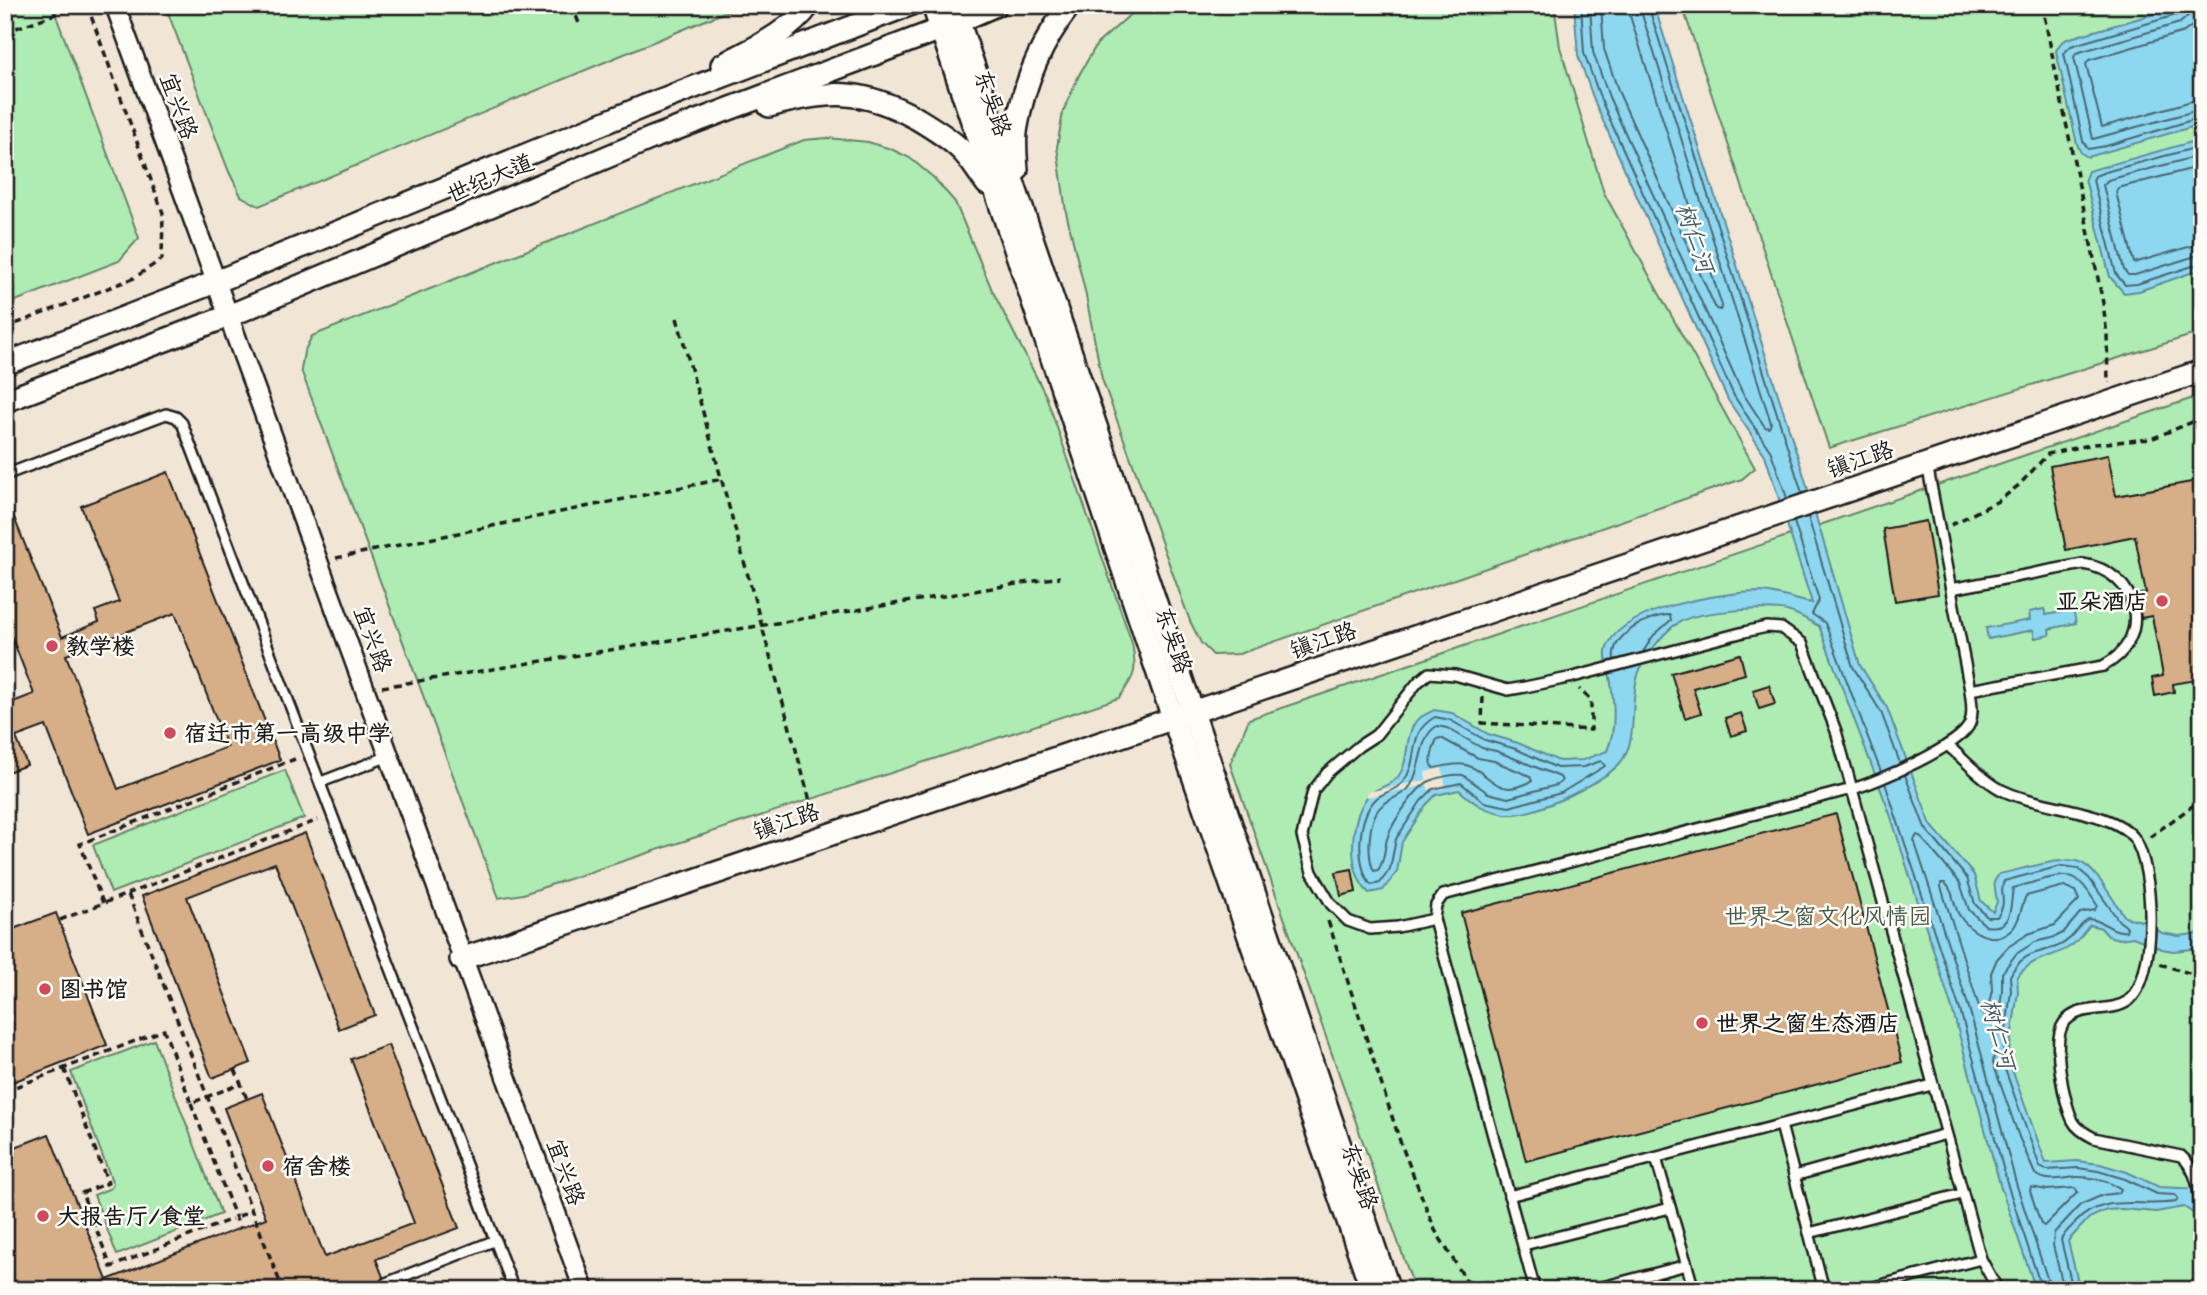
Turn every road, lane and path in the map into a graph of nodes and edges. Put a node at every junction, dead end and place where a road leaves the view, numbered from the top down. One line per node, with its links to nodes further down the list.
1 (81, 5): 13 (path)
2 (87, 5): 20 (path)
3 (115, 5): 17 (street, 宜兴路)
4 (572, 5): 12 (path)
5 (809, 5): 14 (street)
6 (909, 5): 14 (street, 世纪大道)
7 (933, 5): 11 (street, 东吴路)
8 (996, 5): 11 (street, 世纪大道)
9 (1070, 5): 16 (street)
10 (2042, 5): 24 (path)
11 (951, 18): 15 (street, 世纪大道); 16 (street, 东吴路)
12 (580, 26)
13 (5, 32)
14 (645, 106): 17 (street, 世纪大道)
15 (652, 138): 16 (street); 18 (street, 世纪大道)
16 (1007, 194): 38 (street, 东吴路)
17 (218, 281): 18 (street, 宜兴路); 21 (street, 世纪大道)
18 (230, 315): 23 (street, 世纪大道); 30 (street, 宜兴路)
19 (677, 318): 28 (path)
20 (5, 328)
21 (5, 363)
22 (2202, 371): 24 (street, 镇江路)
23 (5, 401)
24 (2108, 402): 26 (street, 镇江路)
25 (2202, 418): 29 (path)
26 (1927, 464): 29 (lane); 38 (street, 镇江路)
27 (5, 475): 40 (lane)
28 (722, 479): 30 (path); 33 (path)
29 (1940, 530): 32 (lane)
30 (319, 562): 36 (street, 宜兴路)
31 (1060, 576): 33 (path)
32 (1951, 589): 37 (lane); 37 (lane)
33 (762, 625): 36 (path); 46 (path)
34 (1568, 678): 35 (lane); 35 (path); 43 (lane)
35 (1484, 685): 51 (lane)
36 (365, 690): 41 (street, 宜兴路)
37 (1970, 690): 39 (lane)
38 (1183, 715): 46 (street, 镇江路); 86 (street, 东吴路); 87 (street, 东吴路)
39 (1947, 745): 43 (lane); 47 (lane)
40 (310, 754): 42 (lane); 49 (path)
41 (389, 757): 42 (lane); 53 (street, 宜兴路)
42 (321, 782): 45 (lane)
43 (1852, 789): 51 (lane); 59 (lane)
44 (2202, 799): 47 (path)
45 (333, 814): 48 (path); 78 (lane)
46 (820, 837): 53 (street, 镇江路)
47 (2138, 847): 54 (lane)
48 (128, 894): 49 (path); 61 (path)
49 (103, 903): 52 (path)
50 (1324, 910): 88 (path)
51 (1434, 919): 69 (lane)
52 (60, 920)
53 (461, 959): 85 (street, 宜兴路)
54 (2147, 960): 55 (path); 74 (lane)
55 (2202, 977)
56 (64, 1068): 60 (path); 63 (path); 73 (path)
57 (235, 1069): 58 (path)
58 (240, 1084): 61 (path); 62 (path)
59 (1932, 1085): 64 (lane); 65 (lane)
60 (5, 1091)
61 (207, 1097): 63 (path); 71 (path)
62 (247, 1100)
63 (191, 1103): 75 (path)
64 (1781, 1125): 66 (lane); 67 (lane)
65 (1946, 1134): 67 (lane); 68 (lane)
66 (1656, 1158): 69 (lane); 70 (lane)
67 (1794, 1175): 76 (lane)
68 (1962, 1194): 76 (lane); 80 (lane)
69 (1509, 1196): 79 (lane)
70 (1671, 1208): 79 (lane); 81 (lane)
71 (252, 1211): 72 (path); 83 (path)
72 (240, 1216)
73 (232, 1219)
74 (2201, 1225): 77 (lane)
75 (240, 1228)
76 (1809, 1233): 92 (lane)
77 (2202, 1234)
78 (495, 1240): 82 (lane); 84 (lane)
79 (1524, 1245): 89 (lane)
80 (1980, 1259): 93 (lane); 94 (lane)
81 (1687, 1265): 90 (lane); 91 (lane)
82 (386, 1283)
83 (283, 1290)
84 (514, 1290)
85 (584, 1290)
86 (1372, 1290)
87 (1389, 1290)
88 (1472, 1290)
89 (1535, 1290)
90 (1591, 1290)
91 (1694, 1290)
92 (1825, 1290)
93 (1863, 1290)
94 (1998, 1290)

